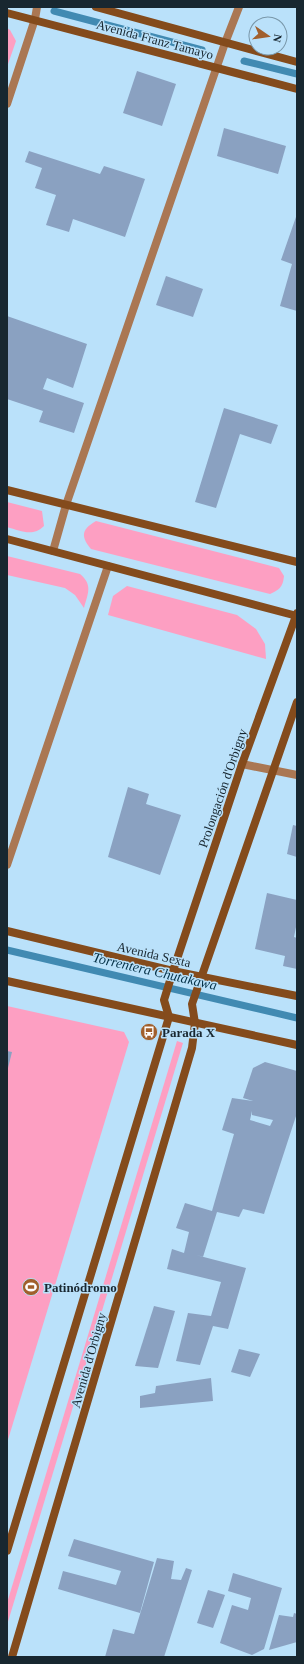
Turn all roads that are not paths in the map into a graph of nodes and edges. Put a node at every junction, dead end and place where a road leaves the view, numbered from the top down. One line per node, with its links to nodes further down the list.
1 (37, 7): 5 (street)
2 (96, 7): 6 (main road, Avenida Franz Tamayo)
3 (239, 7): 6 (street)
4 (7, 13): 5 (main road, Avenida Franz Tamayo)
5 (35, 19): 8 (main road, Avenida Franz Tamayo); 10 (street)
6 (225, 43): 7 (main road, Avenida Franz Tamayo); 8 (street)
7 (297, 62)
8 (218, 68): 9 (main road, Avenida Franz Tamayo); 12 (street)
9 (297, 89)
10 (7, 104)
11 (7, 490): 12 (main road)
12 (66, 505): 14 (street); 15 (main road)
13 (7, 539): 14 (main road)
14 (53, 551): 16 (main road)
15 (297, 562)
16 (108, 566): 17 (main road); 22 (street)
17 (297, 615): 19 (main road, Prolongación d'Orbigny)
18 (297, 702): 20 (main road)
19 (242, 764): 20 (street); 24 (main road, Prolongación d'Orbigny)
20 (273, 770): 21 (street); 25 (main road)
21 (297, 775)
22 (7, 865)
23 (7, 931): 24 (main road, Avenida Sexta)
24 (172, 972): 25 (main road, Avenida Sexta); 28 (main road)
25 (201, 978): 27 (main road, Avenida Sexta); 29 (main road, Avenida d'Orbigny)
26 (7, 981): 28 (main road)
27 (297, 996)
28 (168, 1017): 29 (main road); 31 (main road, Avenida d'Orbigny)
29 (195, 1023): 30 (main road); 32 (main road, Avenida d'Orbigny)
30 (297, 1045)
31 (7, 1551)
32 (12, 1657)

